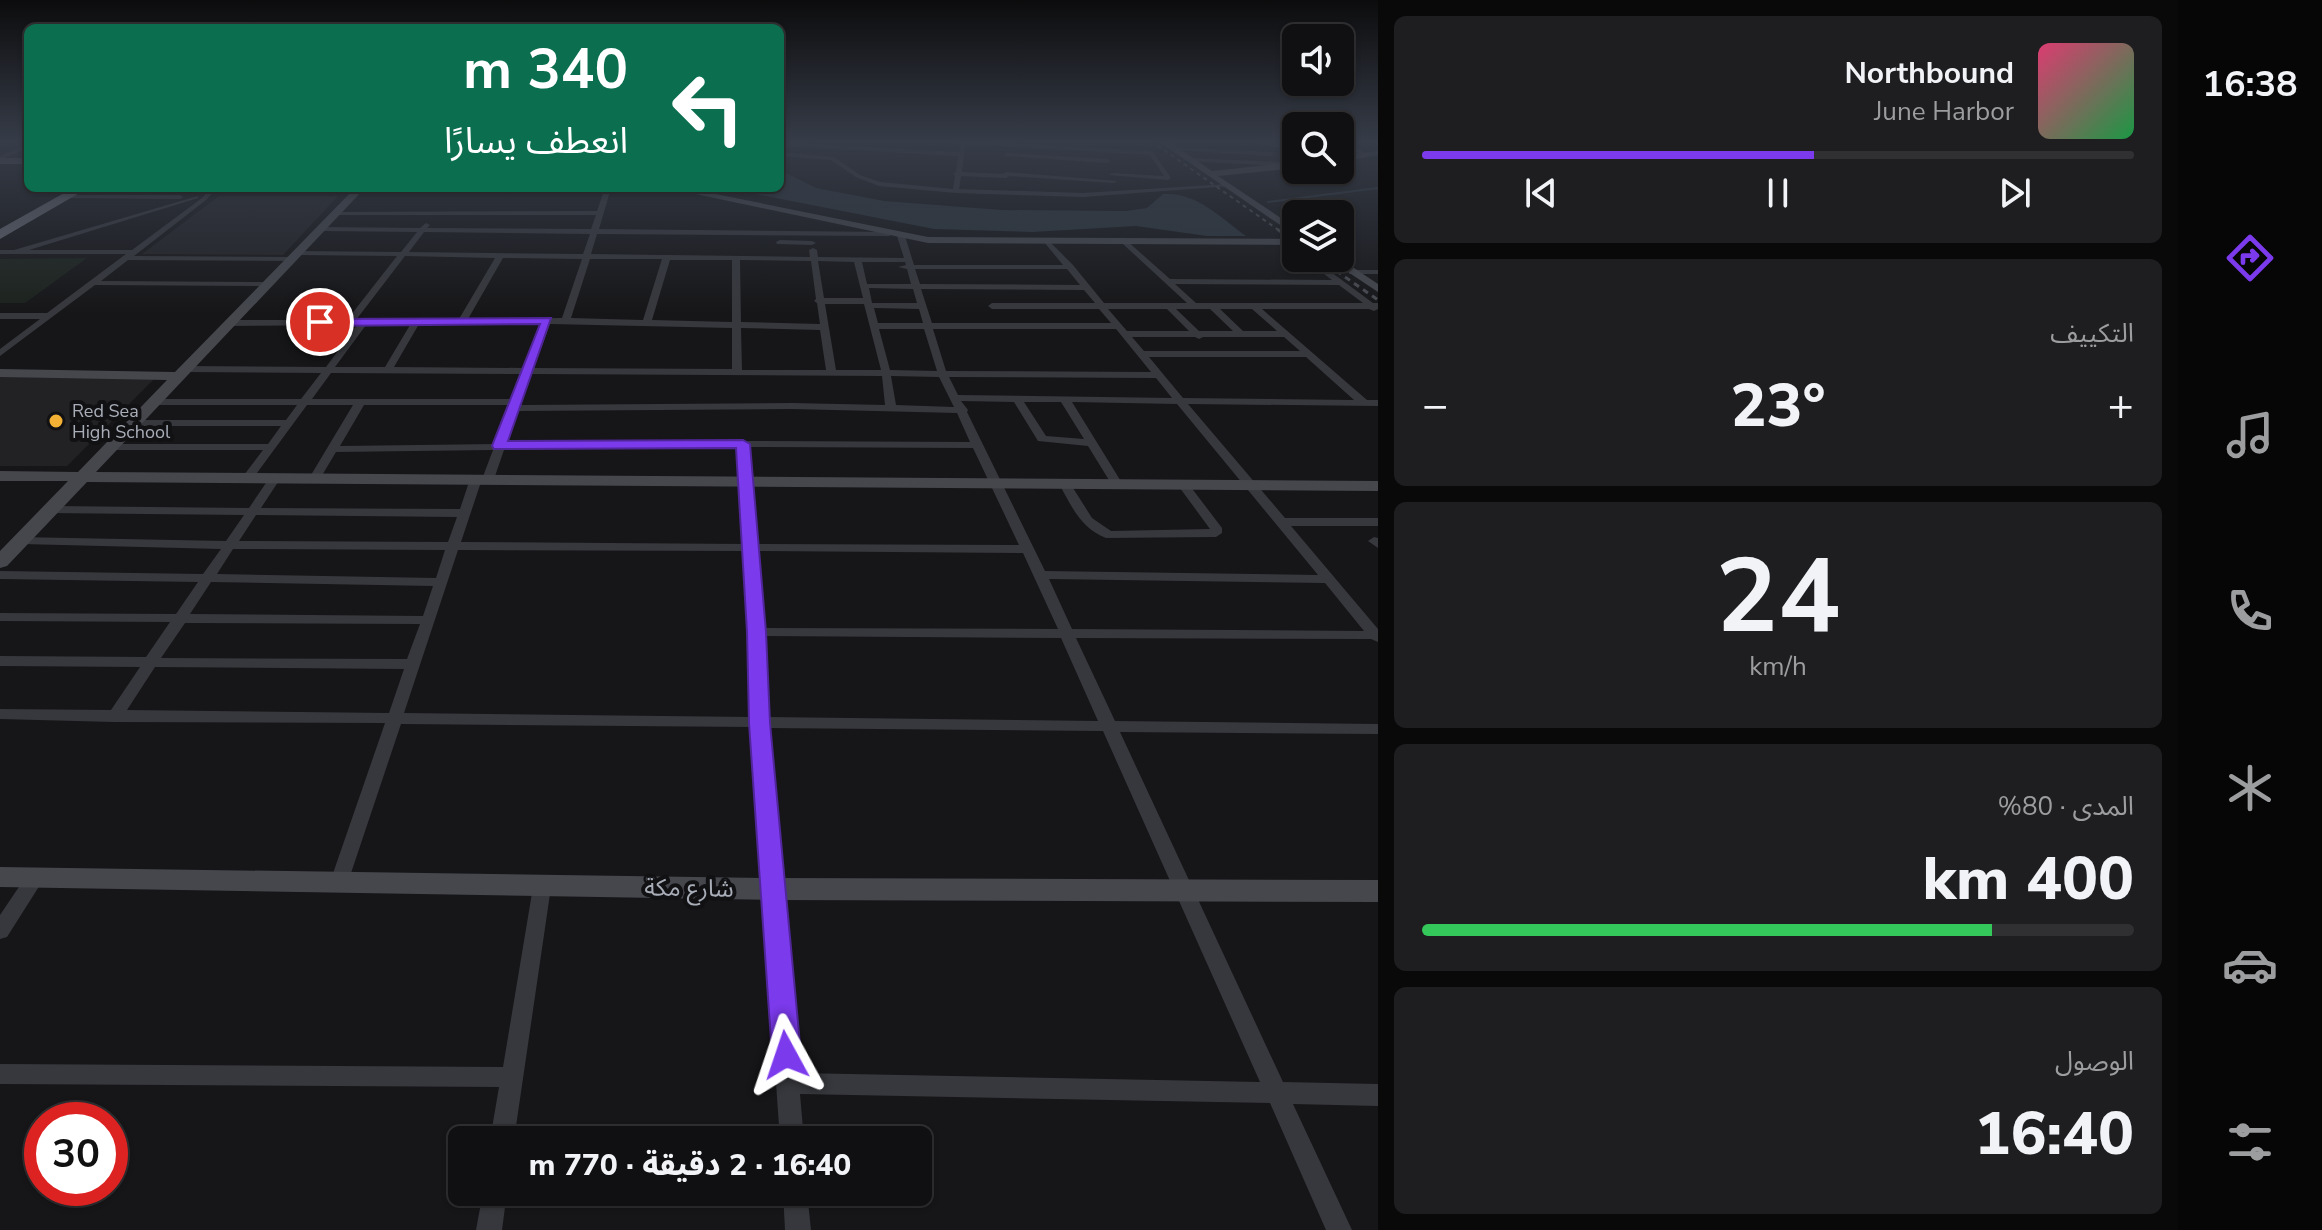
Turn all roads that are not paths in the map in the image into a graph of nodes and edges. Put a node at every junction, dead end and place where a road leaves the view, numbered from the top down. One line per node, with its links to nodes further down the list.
1 (63, 198): 16 (highway)
2 (191, 198): 25 (street)
3 (205, 198): 28 (street)
4 (350, 198): 8 (street)
5 (605, 198): 10 (street)
6 (721, 198): 15 (street)
7 (1245, 198): 11 (street)
8 (337, 213): 9 (street); 13 (street)
9 (432, 213): 10 (street); 12 (street)
10 (600, 213): 17 (street)
11 (1282, 223)
12 (423, 229): 13 (street); 17 (street); 19 (street)
13 (318, 233): 19 (street); 30 (street)
14 (806, 233): 15 (street); 17 (street); 22 (street)
15 (889, 234): 18 (street)
16 (0, 235)
17 (595, 235): 19 (street); 22 (street); 29 (street)
18 (901, 236): 20 (street); 35 (street)
19 (416, 238): 26 (street)
20 (1048, 242): 21 (street); 36 (street)
21 (1126, 242): 23 (street); 41 (street)
22 (812, 243): 33 (street)
23 (1282, 243)
24 (0, 252): 25 (street)
25 (14, 252): 28 (street)
26 (405, 253): 27 (street); 30 (street); 64 (street)
27 (501, 254): 29 (street); 67 (street)
28 (130, 255): 30 (street); 42 (street)
29 (589, 255): 31 (street); 63 (street)
30 (296, 256): 44 (street)
31 (667, 256): 32 (street); 68 (street)
32 (736, 258): 33 (street); 70 (street)
33 (812, 259): 34 (street); 50 (street)
34 (858, 263): 35 (street); 45 (street)
35 (907, 263): 36 (street); 46 (street)
36 (1070, 267): 48 (street)
37 (1325, 272): 43 (street)
38 (1352, 272): 49 (street)
39 (1354, 272): 40 (street)
40 (1378, 272)
41 (1166, 281): 43 (street); 53 (street)
42 (94, 283): 44 (street); 61 (street)
43 (1340, 283): 59 (street)
44 (267, 284): 69 (street)
45 (864, 286): 46 (street); 51 (street)
46 (916, 287): 47 (street); 55 (street)
47 (980, 287): 48 (street); 56 (street)
48 (1087, 288): 57 (street)
49 (1378, 289)
50 (818, 301): 51 (street); 72 (street)
51 (868, 303): 55 (street); 71 (street)
52 (1168, 305): 53 (street); 57 (street); 76 (street)
53 (1193, 305): 54 (street)
54 (1211, 305): 58 (street); 77 (street)
55 (920, 306): 73 (street)
56 (992, 306): 57 (street); 74 (street)
57 (1103, 306): 75 (street)
58 (1254, 306): 59 (street); 78 (street)
59 (1376, 308)
60 (0, 316): 61 (street)
61 (50, 316): 79 (street)
62 (547, 321): 63 (street); 67 (street); 85 (street)
63 (566, 321): 68 (street)
64 (350, 322): 65 (street); 69 (street)
65 (364, 322): 66 (street); 83 (street)
66 (416, 322): 67 (street); 84 (street)
67 (462, 322)
68 (647, 322): 70 (street)
69 (229, 323): 86 (street)
70 (735, 324): 72 (street); 87 (street)
71 (874, 326): 73 (street); 89 (street)
72 (822, 327): 88 (street)
73 (926, 327): 74 (street); 90 (street)
74 (1005, 327): 75 (street)
75 (1120, 330): 76 (street); 80 (street)
76 (1196, 334): 77 (street); 81 (street)
77 (1241, 334): 78 (street)
78 (1285, 334): 82 (street)
79 (0, 353)
80 (1140, 354): 81 (street); 92 (street)
81 (1215, 354): 82 (street)
82 (1308, 354): 100 (street)
83 (330, 369): 84 (street); 86 (street); 96 (street)
84 (388, 370): 85 (street)
85 (529, 371): 87 (street); 102 (street)
86 (180, 372): 91 (street); 98 (street)
87 (737, 372): 88 (street)
88 (831, 372): 89 (street)
89 (886, 372): 90 (street); 103 (street)
90 (942, 372): 92 (street); 93 (street)
91 (0, 373)
92 (1158, 375): 99 (street)
93 (957, 398): 94 (street); 104 (street)
94 (1017, 399): 95 (street); 107 (street)
95 (1065, 400): 99 (street); 107 (street)
96 (306, 401): 97 (street); 98 (street); 106 (street)
97 (361, 401): 102 (street); 113 (street)
98 (154, 402): 105 (street)
99 (1184, 402): 100 (street); 125 (street)
100 (1363, 402): 101 (street)
101 (1378, 403)
102 (515, 405): 103 (street); 110 (street)
103 (891, 409): 104 (street)
104 (963, 410): 109 (street)
105 (134, 423): 106 (street); 111 (street)
106 (289, 423): 112 (street)
107 (1091, 443): 123 (street)
108 (743, 444): 109 (street); 110 (street); 120 (street)
109 (979, 445): 121 (street)
110 (499, 446): 113 (street); 118 (street)
111 (113, 447): 112 (street); 115 (street)
112 (271, 447): 116 (street)
113 (333, 449): 119 (street)
114 (0, 476): 115 (street)
115 (84, 476): 116 (street); 127 (street)
116 (247, 479): 117 (street)
117 (274, 479): 119 (street); 128 (street)
118 (482, 479): 119 (street); 120 (street); 129 (street)
119 (314, 480)
120 (745, 481): 121 (street); 135 (street)
121 (997, 482): 122 (street); 136 (street)
122 (1064, 482): 123 (street); 124 (street)
123 (1116, 483): 124 (street)
124 (1183, 484): 125 (street)
125 (1250, 485): 126 (street); 130 (street)
126 (1378, 486)
127 (51, 510): 128 (street); 132 (street)
128 (250, 513): 129 (street); 133 (street)
129 (463, 513): 134 (street)
130 (1281, 522): 131 (street); 140 (street)
131 (1378, 522)
132 (22, 540): 133 (street); 137 (street)
133 (229, 545): 134 (street); 141 (street)
134 (451, 547): 135 (street); 142 (street)
135 (749, 547): 136 (street); 146 (street)
136 (1027, 549): 139 (street)
137 (2, 558)
138 (0, 575): 141 (street)
139 (1040, 575): 140 (street); 147 (street)
140 (1328, 579): 148 (street)
141 (205, 580): 142 (street); 144 (street)
142 (440, 582): 145 (street)
143 (0, 617): 144 (street)
144 (179, 620): 145 (street); 150 (street)
145 (427, 620): 151 (street)
146 (757, 632): 147 (street); 155 (street)
147 (1065, 633): 148 (street); 156 (street)
148 (1377, 636)
149 (0, 661): 150 (street)
150 (150, 664): 151 (street); 153 (street)
151 (412, 664): 154 (street)
152 (0, 714): 153 (street)
153 (114, 717): 154 (street)
154 (393, 718): 155 (street); 160 (street)
155 (759, 723): 156 (street); 162 (street)
156 (1108, 726): 157 (street); 163 (street)
157 (1378, 729)
158 (0, 877): 159 (street, شارع مكة)
159 (36, 877): 160 (street, شارع مكة); 165 (street)
160 (339, 882): 161 (street, شارع مكة)
161 (542, 887): 162 (street, شارع مكة); 167 (street)
162 (772, 889): 163 (street, شارع مكة); 168 (street)
163 (1183, 889): 164 (street, شارع مكة); 169 (street)
164 (1378, 891)
165 (0, 931)
166 (0, 1074): 167 (street)
167 (511, 1077): 171 (street)
168 (789, 1083): 169 (street); 172 (street)
169 (1276, 1094): 170 (street); 177 (street)
170 (1378, 1095)
171 (504, 1126)
172 (791, 1126)
173 (493, 1206): 175 (street)
174 (796, 1206): 176 (street)
175 (489, 1230)
176 (798, 1230)
177 (1339, 1230)

